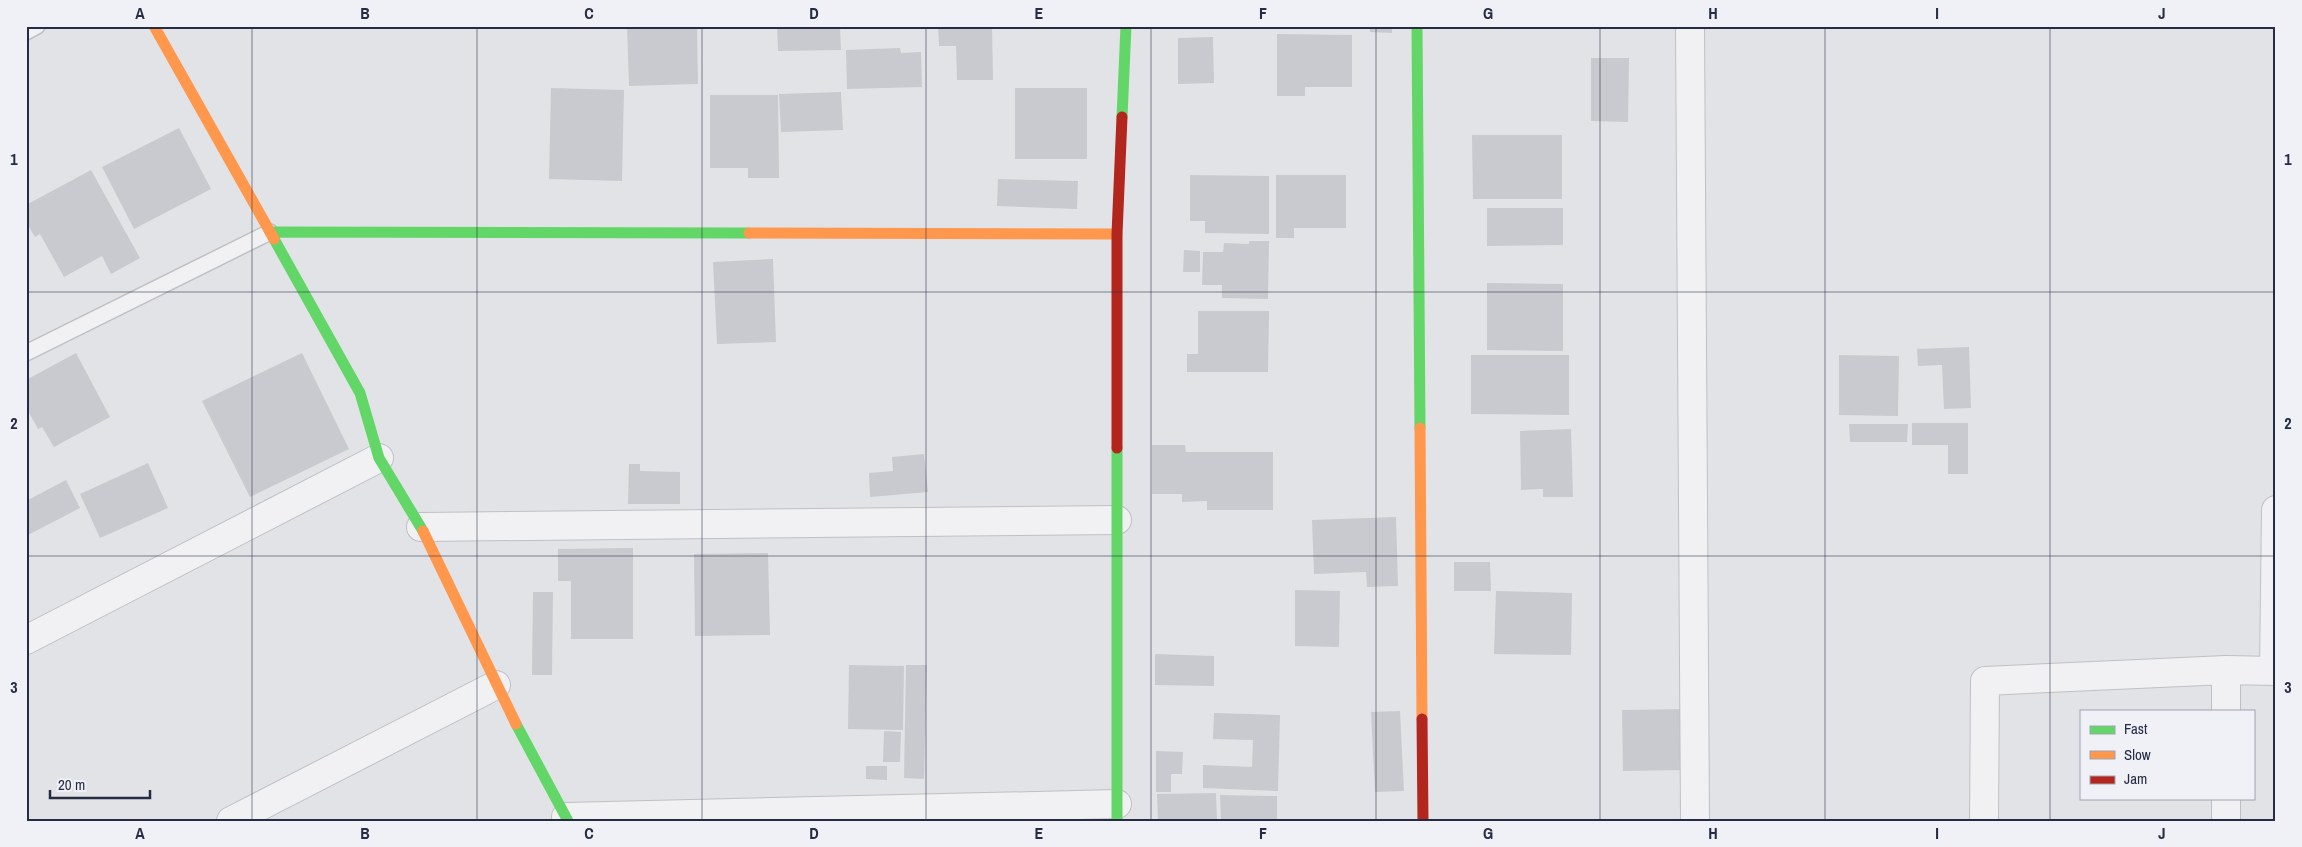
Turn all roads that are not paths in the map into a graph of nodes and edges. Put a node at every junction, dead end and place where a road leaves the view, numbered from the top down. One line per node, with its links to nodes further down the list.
1 (37, 26): 6 (lane)
2 (154, 26): 7 (street)
3 (1126, 26): 8 (street)
4 (1417, 26): 23 (street)
5 (1690, 26): 24 (street)
6 (26, 32)
7 (270, 232): 8 (street); 9 (lane); 10 (street)
8 (1117, 234): 12 (street)
9 (26, 354)
10 (379, 458): 13 (street); 14 (street)
11 (2276, 510): 16 (street)
12 (1117, 520): 13 (street); 20 (street)
13 (421, 527): 17 (street)
14 (26, 640)
15 (2226, 670): 16 (street); 18 (street); 25 (street)
16 (2275, 671)
17 (496, 685): 21 (street); 22 (street)
18 (2226, 710)
19 (2226, 800): 26 (street)
20 (1117, 813): 21 (street)
21 (567, 819)
22 (231, 821)
23 (1423, 821)
24 (1695, 821)
25 (1984, 821)
26 (2226, 821)

